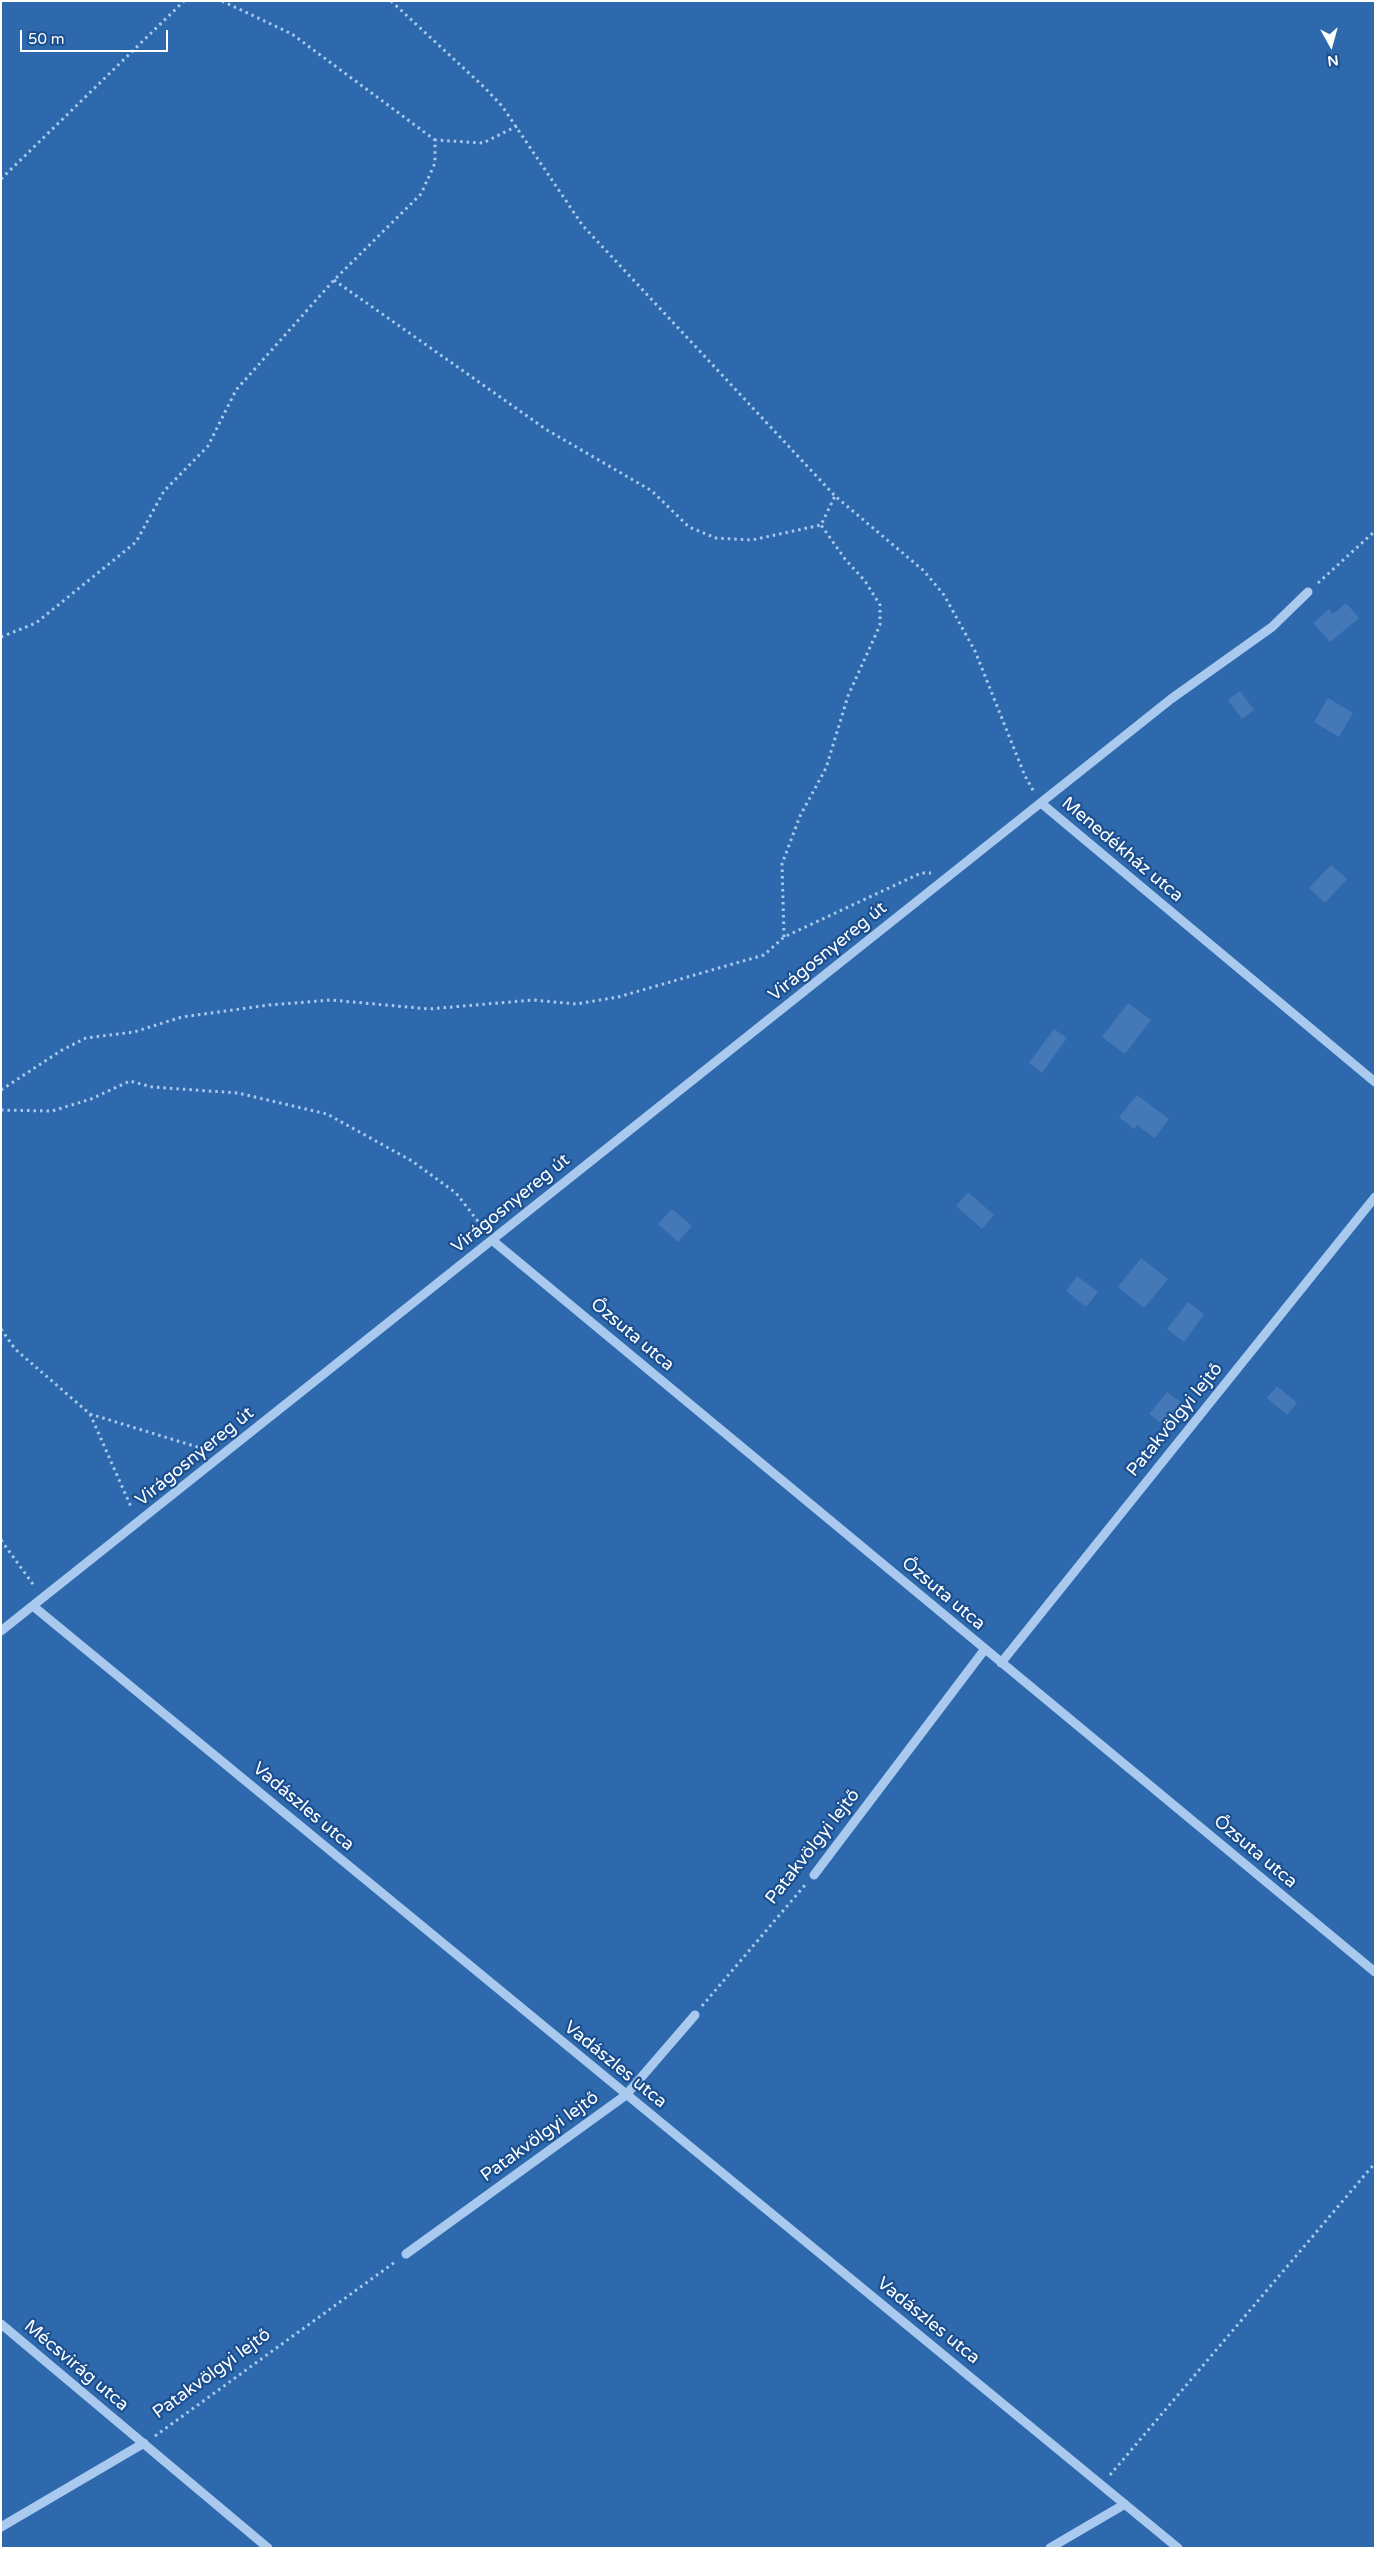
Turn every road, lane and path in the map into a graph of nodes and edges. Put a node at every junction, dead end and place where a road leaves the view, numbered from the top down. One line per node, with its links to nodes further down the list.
1 (184, 1): 6 (path)
2 (222, 1): 5 (path)
3 (391, 1): 4 (path)
4 (517, 126): 5 (path); 8 (path)
5 (436, 140): 7 (path)
6 (1, 179)
7 (334, 280): 9 (path); 12 (path)
8 (835, 496): 9 (path); 13 (path)
9 (821, 525): 15 (path)
10 (1375, 531): 11 (path)
11 (1308, 592): 13 (street, Menedékház utca)
12 (1, 637)
13 (1041, 803): 14 (street, Virágosnyereg út); 16 (street, Menedékház utca)
14 (952, 874): 15 (path); 20 (street, Virágosnyereg út)
15 (784, 937): 17 (path)
16 (1375, 1082)
17 (1, 1090)
18 (1, 1110): 20 (path)
19 (1375, 1197): 30 (street, Patakvölgyi lejtő)
20 (492, 1240): 23 (street, Virágosnyereg út); 29 (street, Őzsuta utca)
21 (1, 1328): 22 (path)
22 (90, 1414): 23 (path); 24 (path)
23 (223, 1455): 24 (street, Virágosnyereg út)
24 (138, 1523): 26 (street, Virágosnyereg út)
25 (1, 1540): 26 (path)
26 (43, 1598): 27 (street, Virágosnyereg út)
27 (33, 1606): 28 (street, Virágosnyereg út); 34 (street, Vadászles utca)
28 (1, 1631)
29 (985, 1650): 30 (street, Őzsuta utca); 31 (street, Patakvölgyi lejtő)
30 (1001, 1663): 32 (street, Őzsuta utca)
31 (814, 1875): 33 (path, Patakvölgyi lejtő)
32 (1375, 1972)
33 (695, 2015): 34 (street, Patakvölgyi lejtő)
34 (626, 2095): 36 (street, Patakvölgyi lejtő); 39 (street, Vadászles utca)
35 (1375, 2163): 39 (path)
36 (406, 2254): 38 (path, Patakvölgyi lejtő)
37 (1, 2324): 38 (street, Mécsvirág utca)
38 (144, 2443): 41 (street, Patakvölgyi lejtő); 42 (street, Mécsvirág utca)
39 (1102, 2484): 40 (street, Vadászles utca)
40 (1125, 2504): 43 (street); 44 (street, Vadászles utca)
41 (1, 2527)
42 (268, 2548)
43 (1050, 2548)
44 (1178, 2548)

